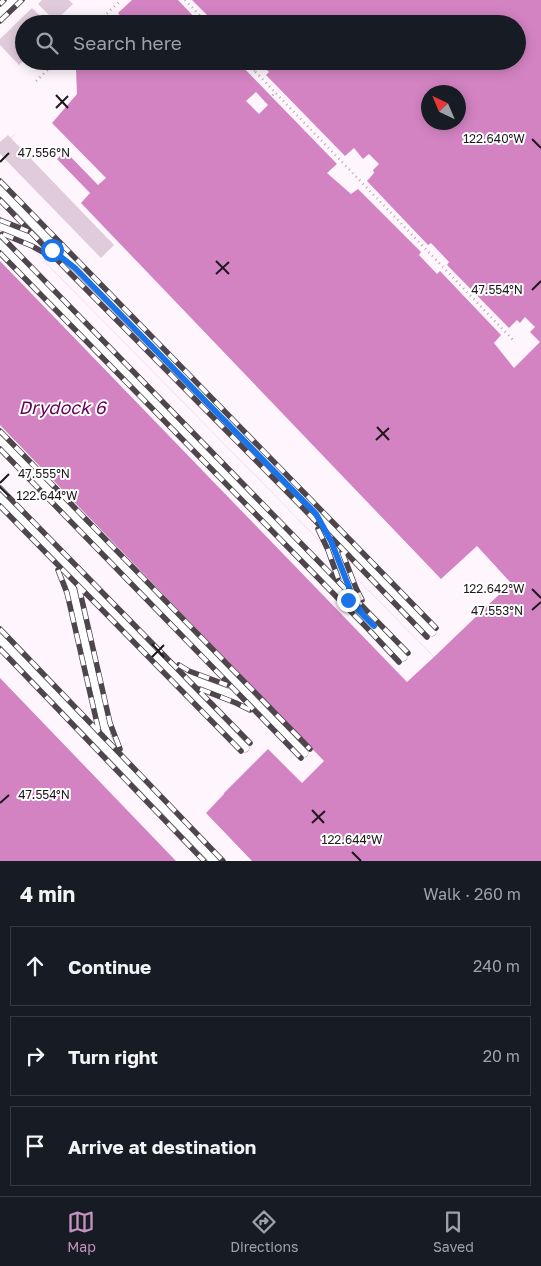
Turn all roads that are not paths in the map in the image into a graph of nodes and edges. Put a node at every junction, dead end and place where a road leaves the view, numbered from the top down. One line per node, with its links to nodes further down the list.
1 (12, 0): 2 (lane)
2 (0, 12)
3 (0, 190): 6 (lane)
4 (0, 226): 6 (lane)
5 (0, 244): 11 (lane)
6 (75, 268): 9 (lane)
7 (0, 440): 16 (lane)
8 (0, 497): 10 (lane)
9 (306, 504): 11 (lane); 12 (lane)
10 (42, 540): 14 (lane); 19 (lane)
11 (374, 626): 15 (lane)
12 (432, 632)
13 (0, 639): 19 (lane)
14 (152, 652): 16 (lane); 17 (lane)
15 (403, 657)
16 (277, 725): 18 (lane)
17 (245, 748)
18 (304, 753)
19 (136, 780): 20 (lane)
20 (214, 861)

